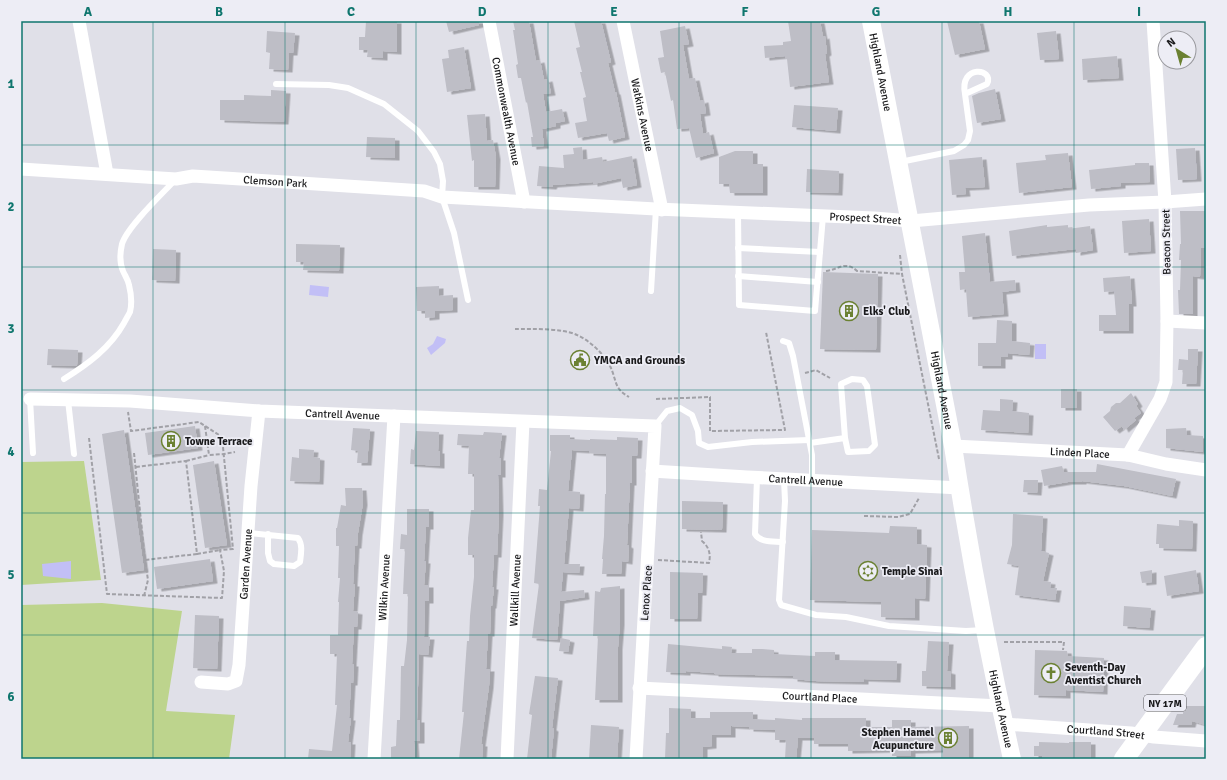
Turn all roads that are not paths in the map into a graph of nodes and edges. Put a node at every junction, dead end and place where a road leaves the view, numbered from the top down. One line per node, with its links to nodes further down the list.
1 (79, 21): 10 (street)
2 (489, 21): 14 (street, Commonwealth Avenue)
3 (623, 21): 16 (street, Watkins Avenue)
4 (871, 21): 8 (street, Highland Avenue)
5 (1153, 21): 15 (street, Beacon Street)
6 (276, 84): 12 (lane)
7 (965, 94): 7 (lane); 8 (lane)
8 (899, 163): 19 (street, Highland Avenue)
9 (21, 169): 10 (street, Clemson Park)
10 (107, 174): 11 (street, Clemson Park)
11 (176, 179): 12 (street, Clemson Park); 29 (lane)
12 (442, 197): 14 (street, Clemson Park); 25 (lane)
13 (1206, 199): 15 (street, Prospect Street)
14 (524, 202): 16 (street, Prospect Street)
15 (1165, 202): 19 (street, Prospect Street); 26 (street, Beacon Street)
16 (659, 209): 17 (street, Prospect Street); 24 (lane)
17 (738, 212): 18 (street, Prospect Street); 20 (lane)
18 (823, 216): 19 (street, Prospect Street); 21 (lane)
19 (910, 221): 38 (street, Highland Avenue)
20 (738, 248): 21 (lane); 22 (lane)
21 (820, 252): 23 (lane)
22 (738, 276): 23 (lane); 23 (lane)
23 (818, 282)
24 (651, 291)
25 (468, 300)
26 (1167, 321): 27 (street); 41 (street, Beacon Street)
27 (1206, 323)
28 (783, 341): 37 (lane)
29 (64, 379)
30 (30, 399): 31 (street, Cantrell Avenue); 39 (lane)
31 (68, 400): 32 (street, Cantrell Avenue); 40 (lane)
32 (259, 411): 33 (street, Cantrell Avenue); 48 (street, Garden Avenue)
33 (394, 416): 34 (street, Cantrell Avenue); 59 (street, Wilkin Avenue)
34 (523, 422): 35 (street, Cantrell Avenue); 60 (street, Wallkill Avenue)
35 (655, 426): 37 (lane); 43 (street, Lenox Place)
36 (845, 438): 36 (lane); 37 (lane)
37 (809, 441): 46 (lane)
38 (953, 446): 41 (street, Linden Place); 47 (street, Highland Avenue)
39 (33, 452)
40 (74, 454)
41 (1128, 455): 42 (street, Linden Place)
42 (1206, 470)
43 (652, 471): 44 (street, Cantrell Avenue); 54 (street, Lenox Place)
44 (757, 478): 45 (street, Cantrell Avenue); 50 (lane)
45 (784, 479): 46 (street, Cantrell Avenue); 50 (lane)
46 (812, 480): 47 (street, Cantrell Avenue)
47 (960, 488): 51 (street, Highland Avenue)
48 (248, 533): 49 (lane); 53 (street, Garden Avenue)
49 (268, 534): 49 (lane)
50 (783, 542): 51 (lane)
51 (986, 630): 55 (street, Highland Avenue)
52 (1206, 647): 57 (main road, NY 17M)
53 (200, 682)
54 (639, 688): 55 (street, Courtland Place); 61 (street, Lenox Place)
55 (1000, 706): 56 (street, Highland Avenue)
56 (1004, 724): 57 (street, Courtland Street); 62 (street, Highland Avenue)
57 (1141, 736): 58 (street, Courtland Street); 63 (main road, NY 17M)
58 (1206, 741)
59 (374, 759)
60 (506, 759)
61 (636, 759)
62 (1012, 759)
63 (1124, 759)

